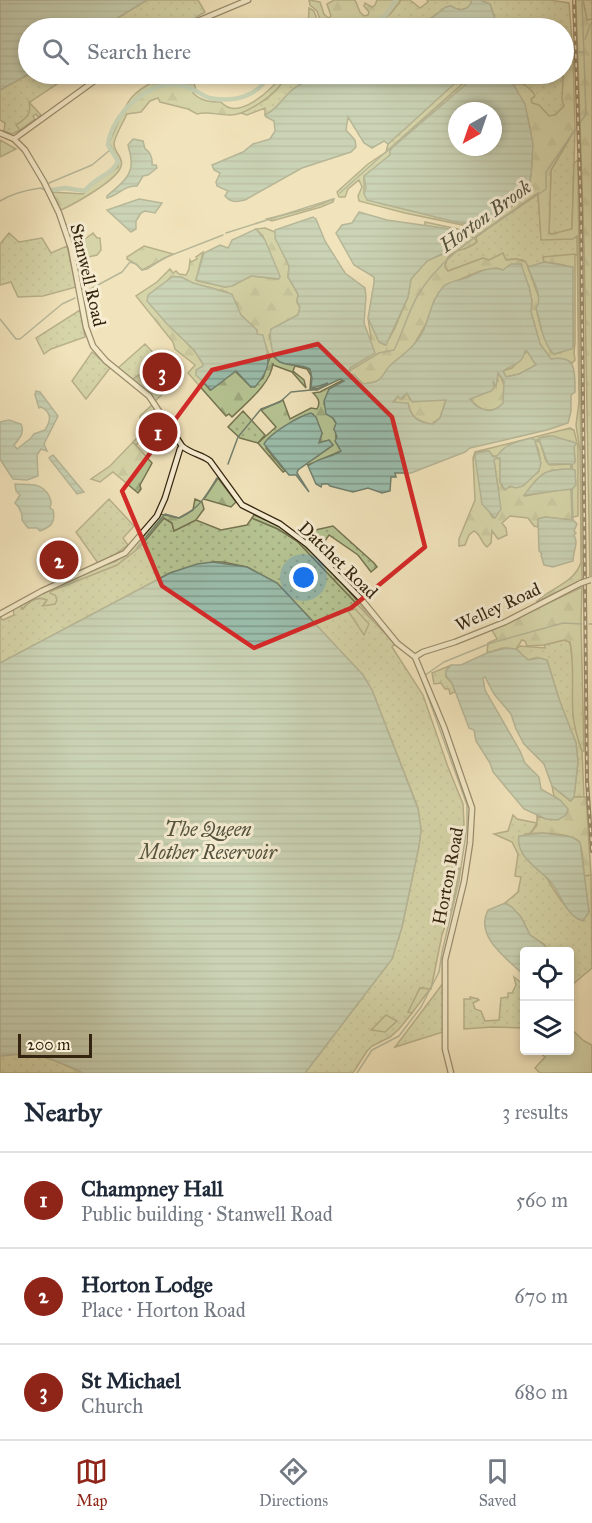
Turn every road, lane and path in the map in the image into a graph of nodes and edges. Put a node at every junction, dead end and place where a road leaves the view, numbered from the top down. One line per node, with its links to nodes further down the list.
1 (248, 0): 2 (street)
2 (205, 18)
3 (90, 84): 5 (street)
4 (0, 133): 5 (street)
5 (15, 139): 6 (street, Stanwell Road)
6 (182, 446): 8 (street); 9 (street, Datchet Road)
7 (591, 580): 9 (street, Welley Road, bridge)
8 (0, 614)
9 (415, 657): 10 (street, Horton Road)
10 (451, 1073)

